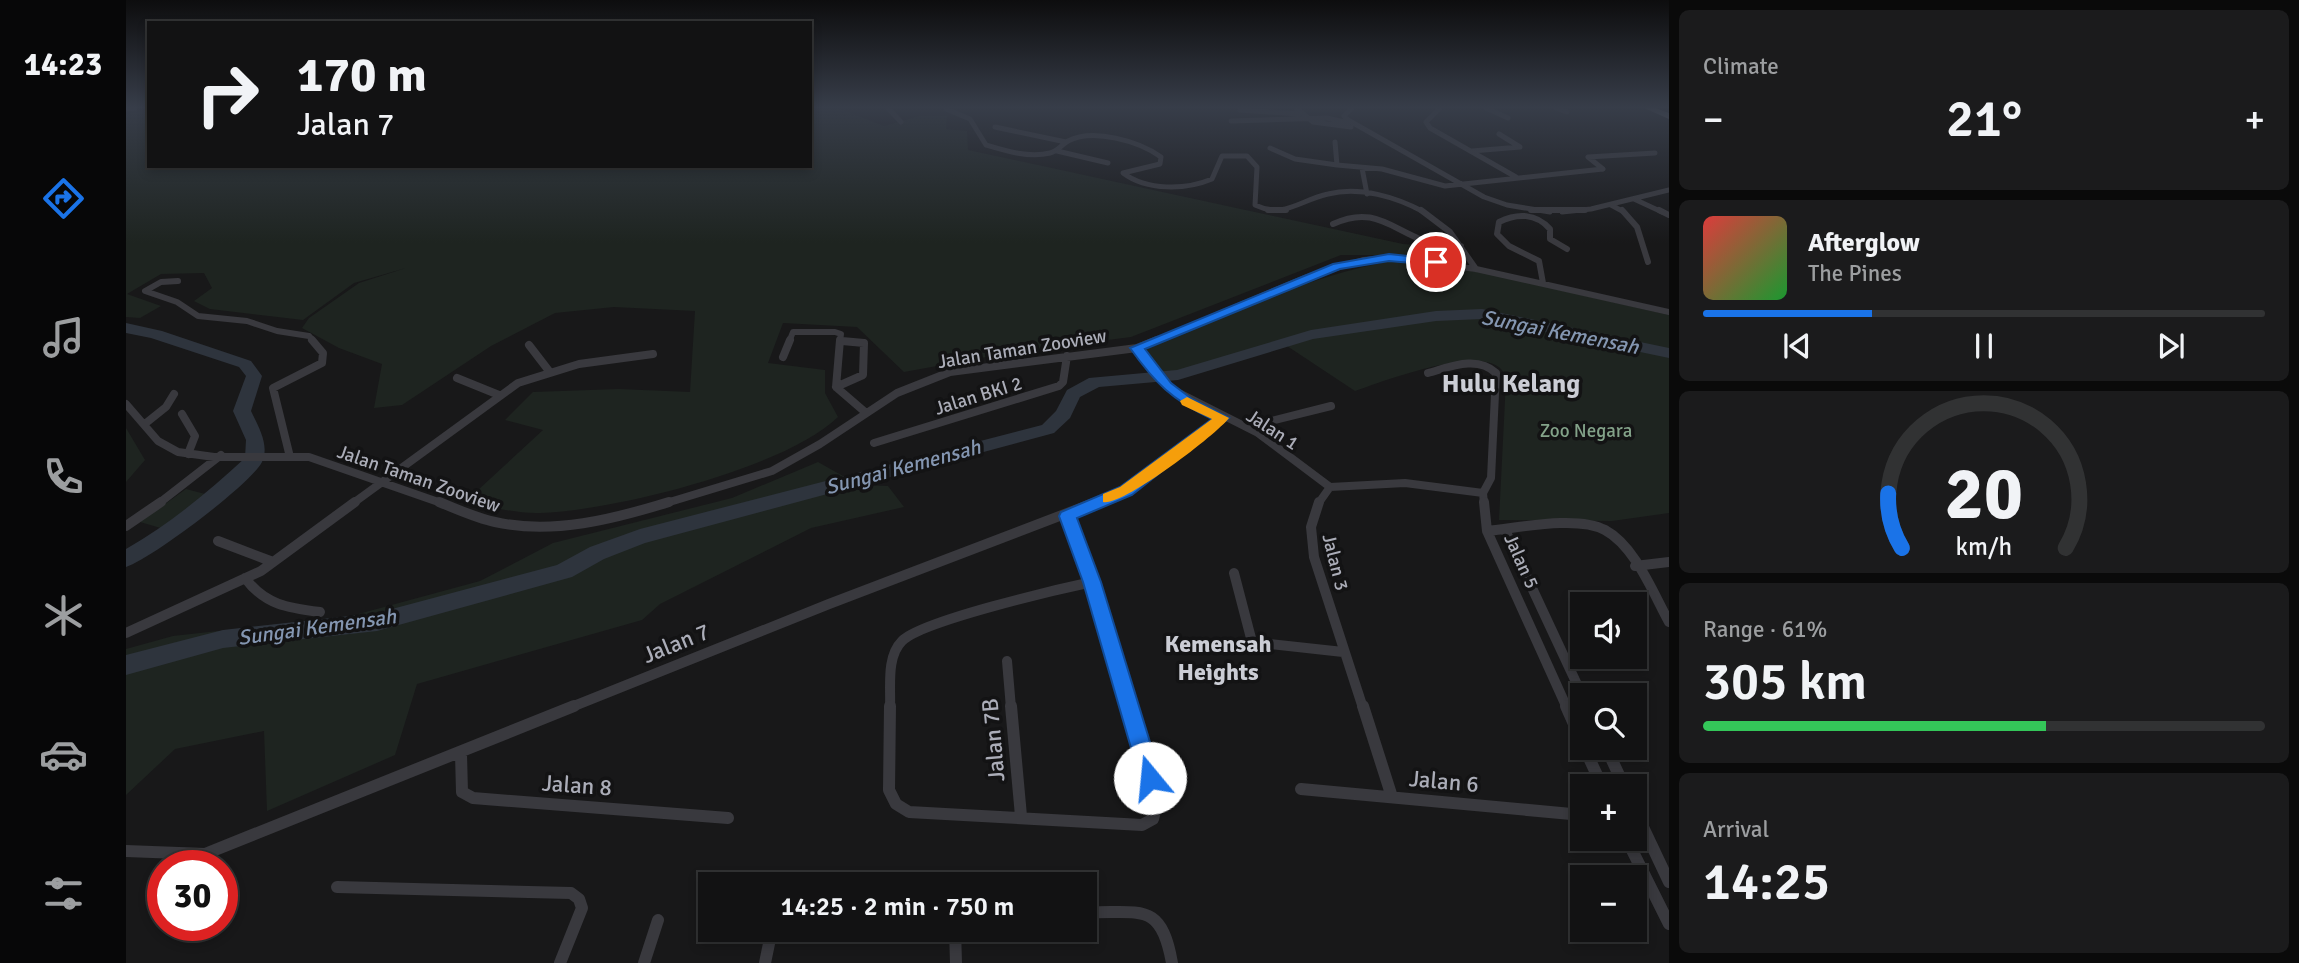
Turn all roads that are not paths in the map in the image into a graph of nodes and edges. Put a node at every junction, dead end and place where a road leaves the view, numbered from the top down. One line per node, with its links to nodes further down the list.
1 (1065, 153): 8 (street)
2 (1155, 153): 14 (street)
3 (1281, 153): 9 (street)
4 (1335, 153): 9 (street)
5 (1402, 153): 12 (street)
6 (1473, 153): 11 (street)
7 (1655, 153): 11 (street)
8 (1108, 163)
9 (1336, 165): 10 (street)
10 (1362, 167): 12 (street); 14 (street)
11 (1517, 178): 12 (street)
12 (1457, 186): 16 (street)
13 (1669, 190): 15 (street)
14 (1367, 194): 19 (street)
15 (1634, 199): 16 (street); 17 (street)
16 (1611, 205): 21 (street)
17 (1669, 215)
18 (1333, 224): 19 (street)
19 (1461, 246): 22 (street)
20 (1567, 249): 24 (street)
21 (1648, 262)
22 (1476, 269): 24 (street, Jalan Taman Zooview); 28 (street, Jalan Taman Zooview)
23 (178, 281): 47 (street)
24 (1543, 283): 25 (street, Jalan Taman Zooview)
25 (1669, 312)
26 (842, 341): 31 (street); 35 (street); 35 (street)
27 (529, 345): 32 (street)
28 (1137, 348): 30 (street, Jalan Taman Zooview); 42 (street, Jalan 1)
29 (653, 354): 32 (street)
30 (1067, 356): 40 (street, Jalan Taman Zooview); 45 (street, Jalan BKI 2)
31 (783, 358)
32 (549, 371): 37 (street)
33 (1428, 373): 53 (street, Jalan 5)
34 (457, 378): 37 (street)
35 (836, 387): 40 (street)
36 (174, 394): 43 (street)
37 (499, 394): 51 (street)
38 (126, 404): 43 (street)
39 (1331, 406): 44 (street)
40 (865, 412): 51 (street, Jalan Taman Zooview)
41 (182, 414): 48 (street)
42 (1222, 418): 44 (street, Jalan 1); 54 (street, Jalan 7)
43 (146, 423): 48 (street)
44 (1247, 427): 52 (street, Jalan 1)
45 (874, 443)
46 (277, 453): 47 (street, Jalan Taman Zooview); 49 (street)
47 (289, 453): 51 (street, Jalan Taman Zooview)
48 (188, 454): 50 (street)
49 (238, 454): 50 (street)
50 (221, 455): 55 (street)
51 (377, 482): 59 (street)
52 (1330, 487): 53 (street); 68 (street, Jalan 3)
53 (1483, 493): 57 (street, Jalan 5)
54 (1067, 516): 64 (street); 72 (street, Jalan 7)
55 (126, 526)
56 (1505, 530): 57 (street); 61 (street); 70 (street, Jalan 5)
57 (1487, 531): 71 (street, Jalan 5)
58 (218, 541): 59 (street)
59 (273, 562): 63 (street)
60 (1669, 562): 61 (street)
61 (1635, 566): 66 (street)
62 (1234, 573): 68 (street)
63 (245, 578): 65 (street); 67 (street)
64 (1092, 582): 76 (street); 76 (street)
65 (320, 612)
66 (1669, 622)
67 (126, 633)
68 (1343, 652): 74 (street, Jalan 3)
69 (1007, 661): 76 (street, Jalan 7B)
70 (1576, 683)
71 (1570, 715)
72 (461, 754): 77 (street, Jalan 8); 79 (street, Jalan 7)
73 (1301, 789): 74 (street, Jalan 6)
74 (1392, 797): 75 (street, Jalan 6)
75 (1570, 814)
76 (1021, 816)
77 (728, 818)
78 (1647, 835): 81 (street)
79 (126, 850)
80 (1633, 851): 85 (street)
81 (1669, 882)
82 (337, 887): 88 (street)
83 (1097, 912): 92 (street)
84 (658, 920): 89 (street)
85 (1668, 921)
86 (769, 942): 90 (street)
87 (955, 942): 91 (street)
88 (560, 963)
89 (644, 963)
90 (765, 963)
91 (956, 963)
92 (1172, 963)

